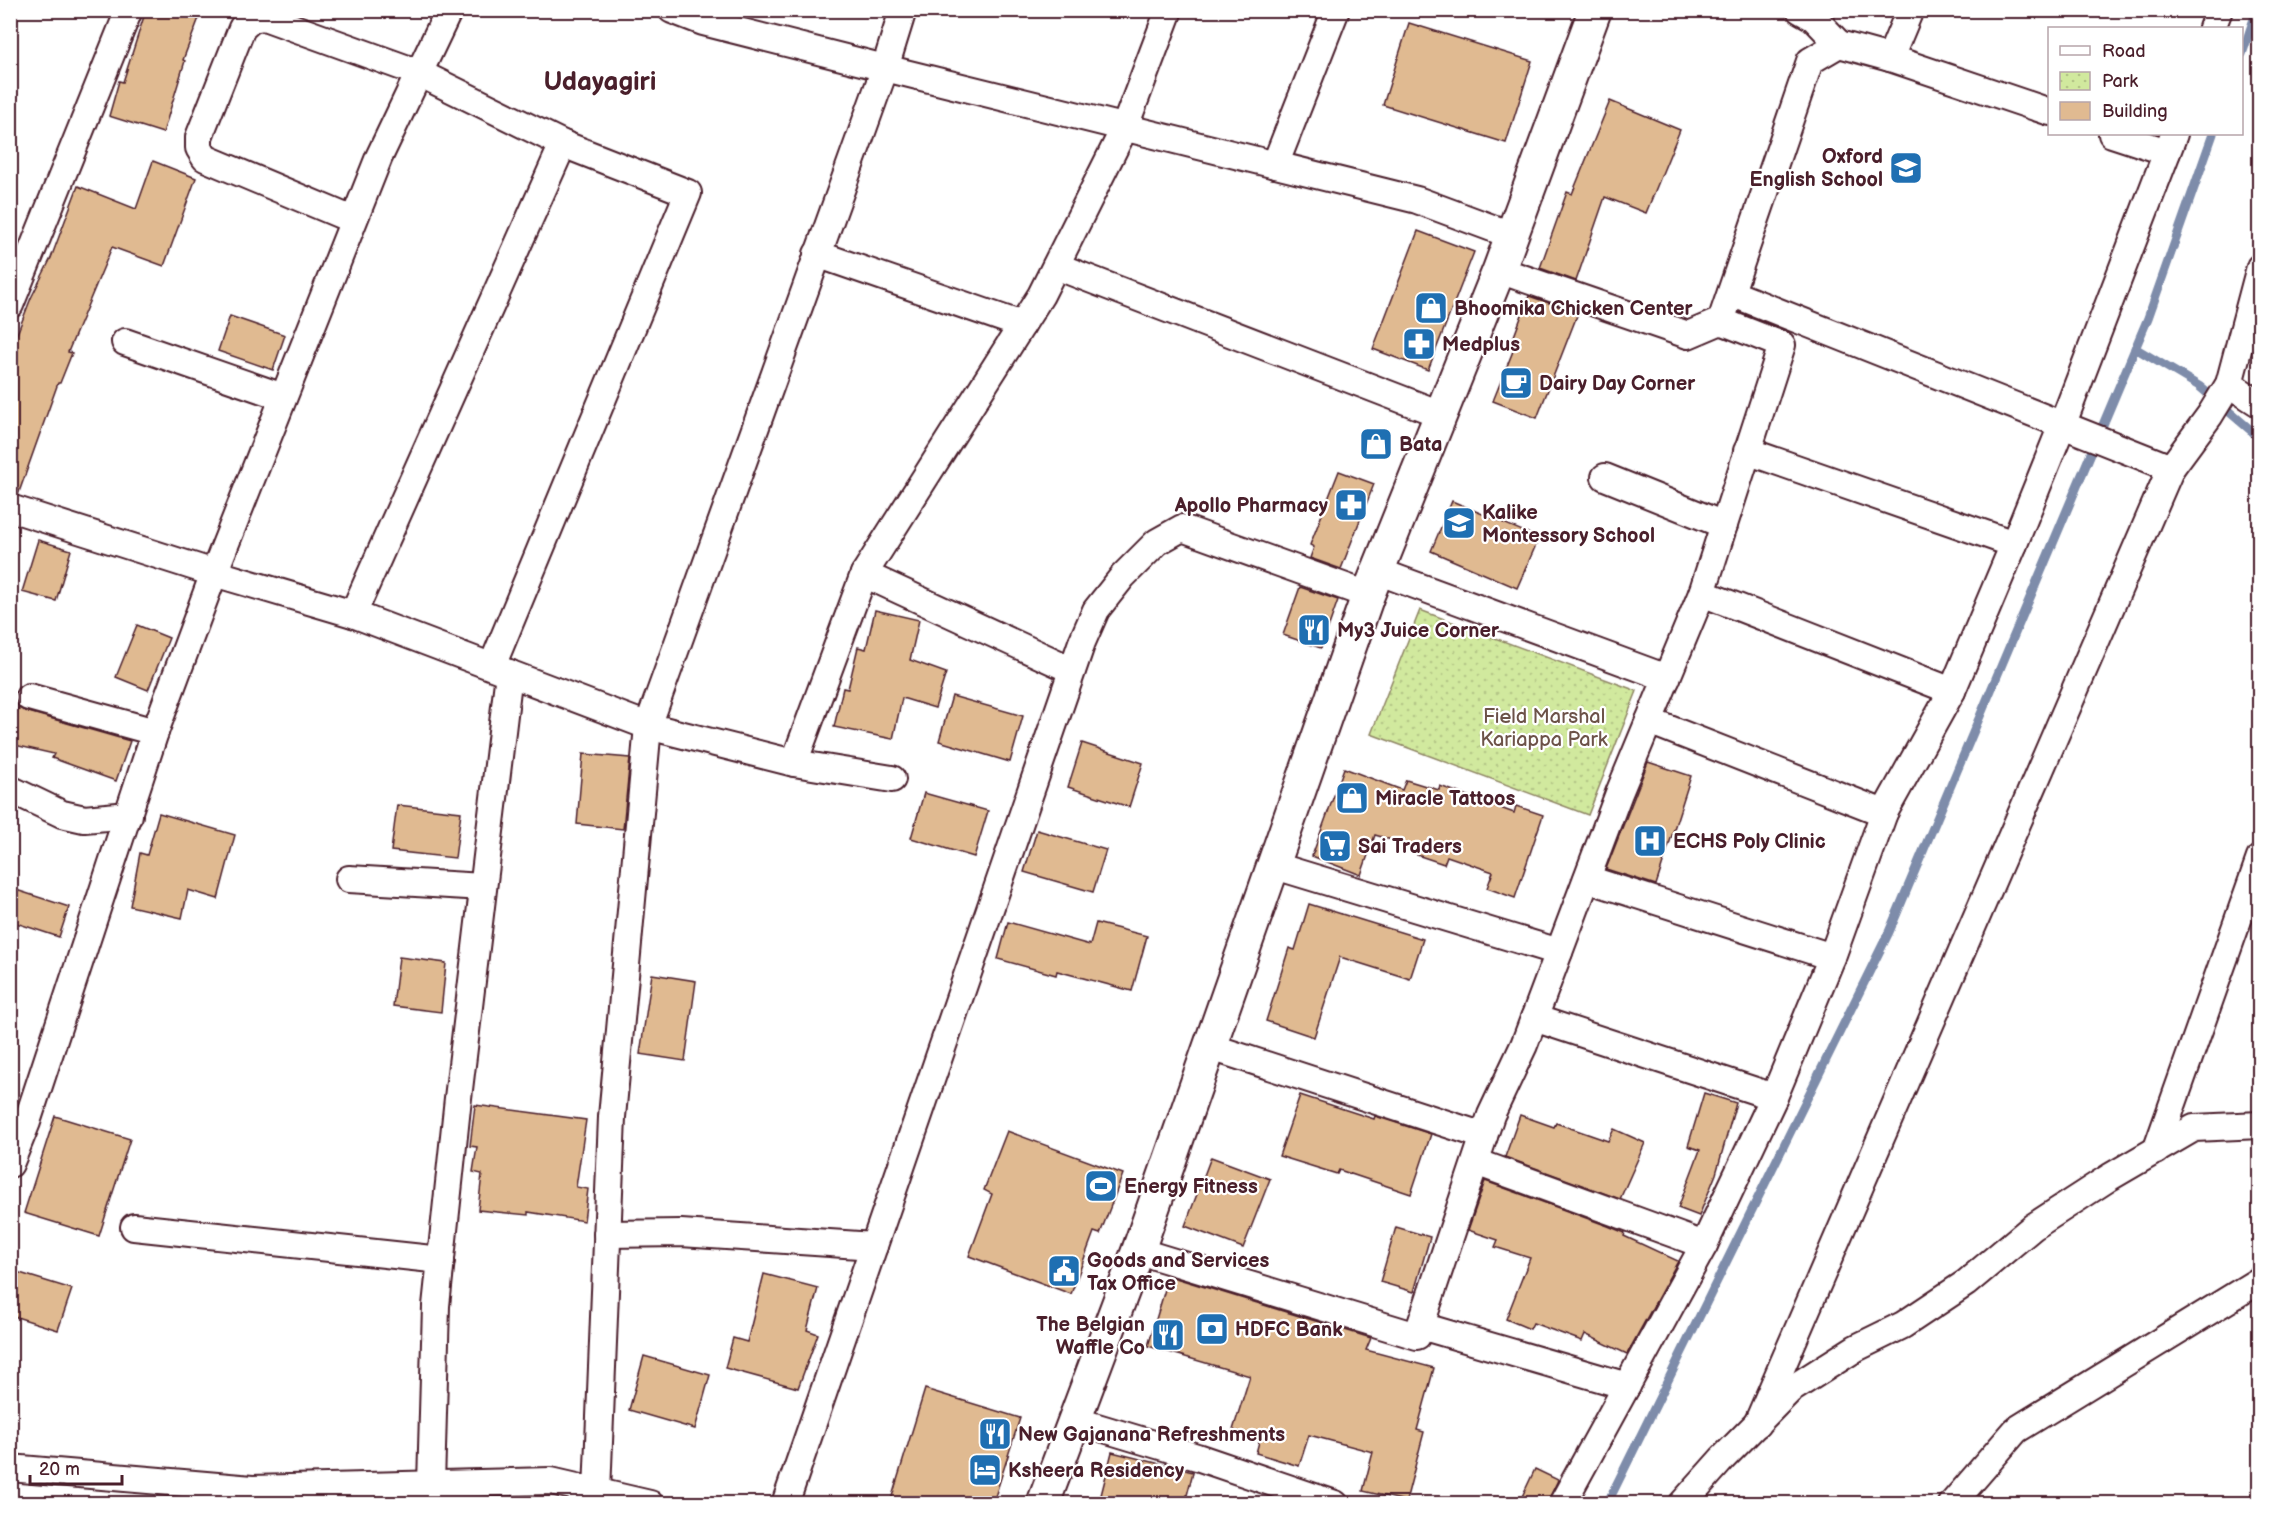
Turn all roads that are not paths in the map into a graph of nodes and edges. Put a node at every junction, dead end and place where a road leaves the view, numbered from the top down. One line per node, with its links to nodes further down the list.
1 (129, 10): 30 (street)
2 (449, 10): 15 (street)
3 (903, 10): 14 (street)
4 (1169, 10): 17 (street)
5 (1336, 10): 21 (street)
6 (1595, 10): 23 (street)
7 (1800, 10): 12 (street)
8 (1910, 10): 13 (street)
9 (2218, 10): 11 (street)
10 (674, 11): 14 (street)
11 (2212, 27)
12 (1839, 44): 13 (street); 28 (street)
13 (1890, 58): 16 (street)
14 (885, 68): 17 (street); 24 (street)
15 (419, 73): 20 (street); 22 (street); 22 (street)
16 (2048, 112)
17 (1124, 129): 21 (street); 25 (street)
18 (2118, 135): 19 (street)
19 (2170, 143): 38 (street)
20 (563, 144): 49 (street); 50 (street)
21 (1275, 165): 23 (street)
22 (353, 220): 35 (street)
23 (1511, 235): 27 (street)
24 (818, 254): 32 (street); 56 (street)
25 (1056, 266): 32 (street); 37 (street)
26 (2259, 267): 29 (street)
27 (1499, 270): 31 (street); 37 (street)
28 (1731, 293): 31 (street); 38 (street)
29 (2256, 295): 34 (street)
30 (10, 304)
31 (1721, 321): 39 (street)
32 (1022, 325): 46 (street)
33 (125, 342): 35 (street)
34 (2227, 387): 36 (street); 40 (street)
35 (284, 397): 45 (street)
36 (2259, 404)
37 (1440, 414): 47 (street)
38 (2073, 428): 40 (street); 44 (street)
39 (1748, 451): 43 (street); 44 (street)
40 (2171, 468): 88 (street)
41 (1605, 477): 43 (street)
42 (10, 508): 45 (street)
43 (1724, 525): 48 (street)
44 (2014, 544): 53 (street)
45 (214, 573): 49 (street); 57 (street)
46 (864, 574): 51 (street); 58 (street)
47 (1372, 583): 51 (street); 52 (street); 64 (street)
48 (1702, 593): 52 (street); 53 (street)
49 (353, 614): 50 (street)
50 (500, 669): 56 (street); 67 (street)
51 (1072, 670): 81 (street)
52 (1667, 678): 55 (street)
53 (1952, 691): 61 (street)
54 (29, 698): 57 (street)
55 (1649, 721): 61 (street); 66 (street)
56 (648, 726): 58 (street); 79 (street)
57 (155, 732): 62 (street)
58 (794, 763): 59 (street)
59 (892, 779)
60 (10, 789): 62 (street)
61 (1884, 813): 69 (street)
62 (129, 815): 77 (street)
63 (2259, 858): 75 (street)
64 (1272, 865): 68 (street); 71 (street)
65 (349, 879): 67 (street)
66 (1587, 879): 68 (street); 69 (street)
67 (483, 887): 83 (street)
68 (1559, 952): 70 (street)
69 (1832, 957): 72 (street)
70 (1534, 1018): 72 (street); 74 (street)
71 (1211, 1047): 74 (street); 82 (street)
72 (1774, 1097): 80 (street)
73 (2259, 1125): 75 (street)
74 (1484, 1136): 76 (street)
75 (2156, 1151): 88 (street)
76 (1476, 1162): 80 (street); 85 (street)
77 (10, 1164)
78 (134, 1227): 83 (street)
79 (607, 1234): 81 (street); 91 (street)
80 (1704, 1245): 86 (street)
81 (873, 1246): 94 (street)
82 (1138, 1251): 85 (street); 87 (street)
83 (441, 1260): 90 (street)
84 (2259, 1280): 99 (street)
85 (1421, 1326): 86 (street)
86 (1627, 1386): 97 (street)
87 (1074, 1420): 95 (street); 96 (street)
88 (1757, 1424): 98 (street)
89 (10, 1468): 90 (street)
90 (431, 1484): 92 (street)
91 (597, 1492): 92 (street); 93 (street)
92 (489, 1493)
93 (650, 1503)
94 (785, 1503)
95 (1044, 1503)
96 (1335, 1503)
97 (1562, 1503)
98 (1682, 1503)
99 (1952, 1503)

